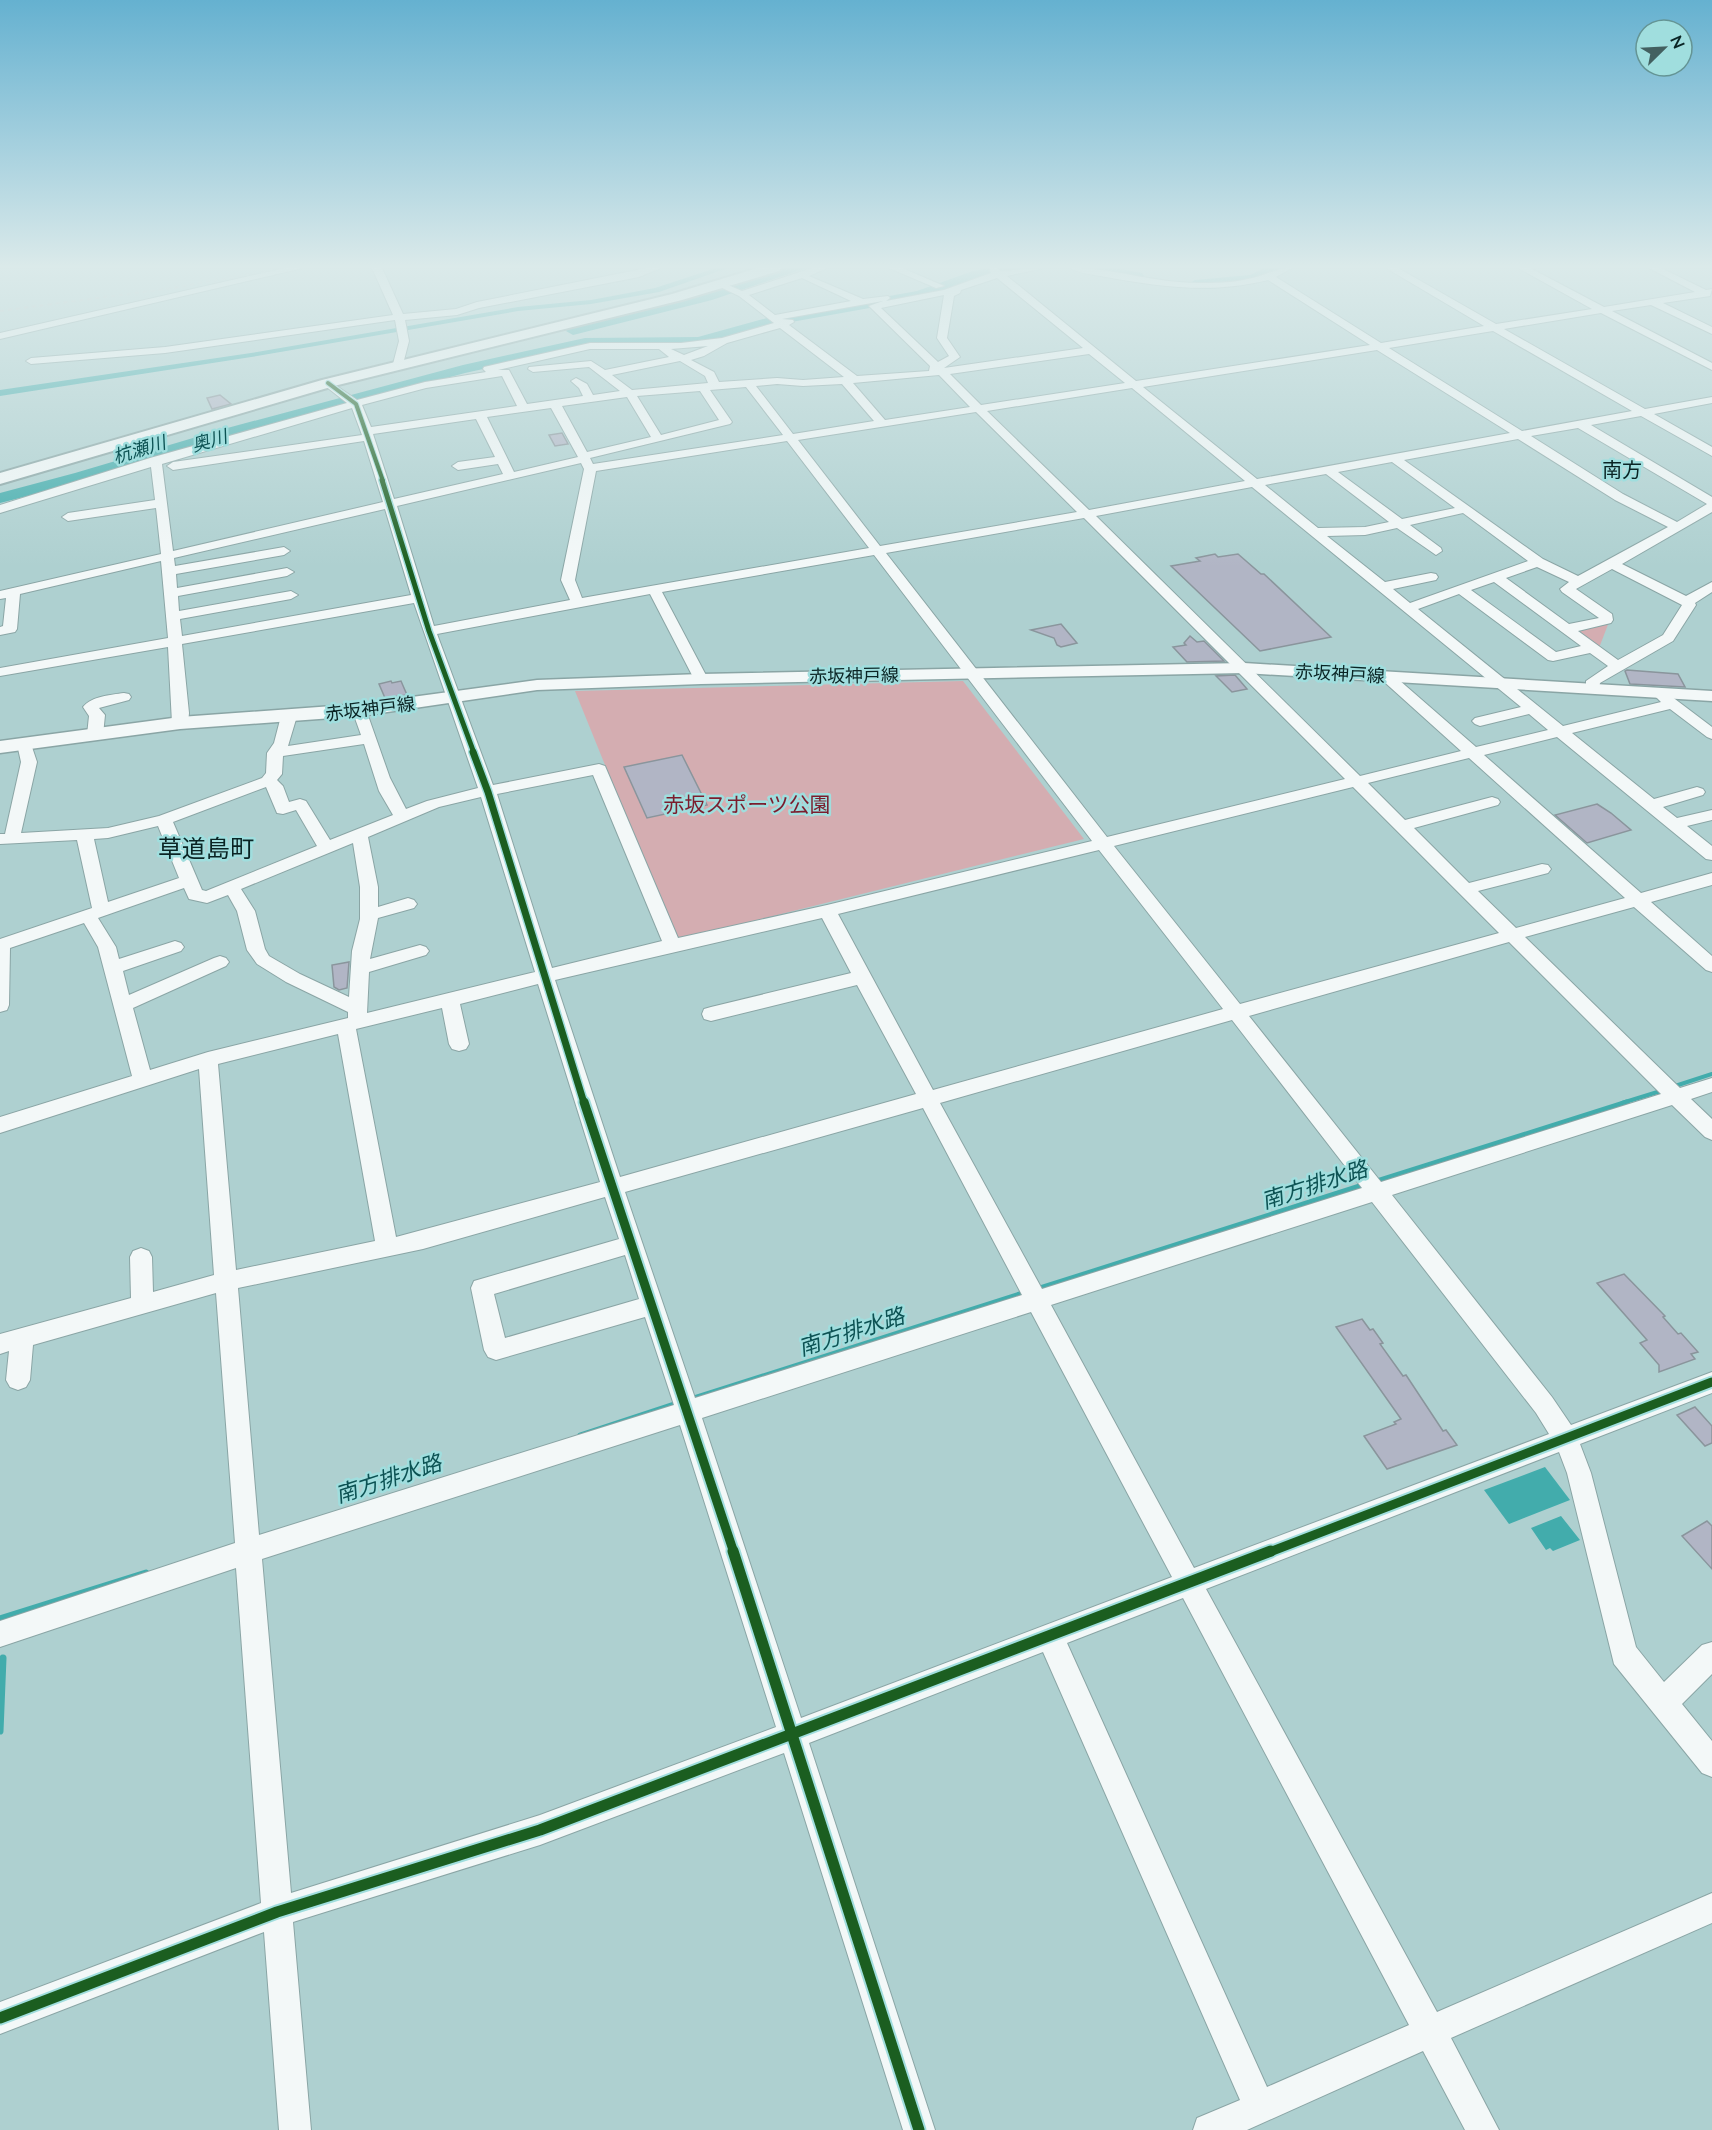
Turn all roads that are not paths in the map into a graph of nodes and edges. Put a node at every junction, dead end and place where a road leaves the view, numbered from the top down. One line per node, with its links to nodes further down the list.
1 (386, 367): 21 (highway)
2 (499, 367): 24 (street)
3 (554, 367): 16 (street)
4 (596, 367): 17 (street)
5 (639, 367): 17 (street)
6 (696, 367): 25 (street)
7 (834, 367): 19 (street)
8 (936, 367): 15 (street)
9 (942, 367): 15 (street)
10 (959, 367): 15 (street)
11 (1113, 367): 23 (street)
12 (1238, 367): 23 (street)
13 (1415, 367): 40 (street)
14 (1564, 367): 34 (street)
15 (939, 370): 19 (street); 32 (street)
16 (505, 372): 24 (street); 33 (street)
17 (605, 374): 27 (street)
18 (672, 376): 26 (street)
19 (850, 380): 22 (street); 37 (street)
20 (576, 381): 29 (street)
21 (330, 384): 28 (street); 51 (highway)
22 (746, 384): 25 (street); 36 (street); 41 (street)
23 (1133, 384): 32 (street); 52 (street)
24 (425, 385): 28 (street)
25 (709, 387): 26 (street); 36 (street)
26 (674, 390): 27 (street)
27 (630, 393): 29 (street); 42 (street)
28 (349, 399): 39 (street); 47 (street)
29 (590, 399): 31 (street)
30 (1712, 400): 34 (street)
31 (555, 404): 33 (street); 46 (street)
32 (977, 407): 37 (street); 59 (street)
33 (524, 409): 35 (street)
34 (1643, 412): 38 (street); 43 (street)
35 (480, 415): 39 (street); 45 (street)
36 (722, 416): 42 (street)
37 (882, 423): 41 (street)
38 (1580, 424): 40 (street); 58 (street)
39 (368, 434): 47 (street); 55 (street)
40 (1520, 434): 44 (street); 62 (street)
41 (789, 438): 46 (street); 65 (street)
42 (658, 439): 46 (street)
43 (1712, 452)
44 (1393, 457): 49 (street); 57 (street)
45 (501, 460): 48 (street); 50 (street)
46 (586, 461): 50 (street); 85 (street)
47 (156, 465): 53 (street); 54 (street); 56 (street)
48 (458, 466)
49 (1327, 469): 52 (street); 61 (street)
50 (510, 476): 55 (street)
51 (0, 479)
52 (1253, 483): 59 (street); 64 (street)
53 (87, 494)
54 (161, 503): 60 (street); 68 (street)
55 (390, 504): 63 (street); 83 (street)
56 (0, 509)
57 (1466, 509): 61 (street); 69 (street)
58 (1710, 509): 62 (street)
59 (1084, 513): 65 (street); 95 (street)
60 (68, 517)
61 (1400, 524): 64 (street); 67 (street)
62 (1676, 526): 70 (street)
63 (279, 530): 66 (street); 68 (street)
64 (1316, 532): 76 (street)
65 (876, 550): 78 (street); 97 (street)
66 (284, 551): 71 (street); 72 (street)
67 (1436, 551)
68 (166, 556): 71 (street); 80 (street)
69 (1538, 562): 74 (street); 75 (street)
70 (1612, 564): 75 (street); 84 (street)
71 (169, 571): 81 (street)
72 (287, 572): 81 (street); 82 (street)
73 (1431, 577): 76 (street)
74 (1496, 577): 79 (street); 89 (street)
75 (1578, 581): 89 (street)
76 (1383, 587): 86 (street)
77 (1711, 588): 84 (street)
78 (654, 589): 85 (street); 99 (street)
79 (1462, 590): 86 (street); 93 (street)
80 (7, 593): 90 (street)
81 (170, 593): 87 (street)
82 (291, 595): 87 (street); 88 (street)
83 (420, 598): 88 (street); 91 (street)
84 (1687, 602): 94 (street)
85 (578, 603): 91 (street)
86 (1408, 608): 100 (street)
87 (172, 616): 92 (street)
88 (296, 621): 92 (street)
89 (1568, 629): 93 (street)
90 (0, 631)
91 (429, 631): 104 (street)
92 (175, 642): 96 (street); 110 (street)
93 (1593, 648): 94 (street)
94 (1618, 667): 101 (street)
95 (1244, 668): 97 (main road, 赤坂神戸線); 98 (main road, 赤坂神戸線); 120 (street)
96 (0, 672)
97 (970, 672): 99 (main road, 赤坂神戸線); 133 (street)
98 (1386, 675): 100 (main road, 赤坂神戸線); 118 (street)
99 (701, 679): 104 (main road, 赤坂神戸線)
100 (1499, 683): 101 (main road, 赤坂神戸線); 106 (street)
101 (1593, 689): 105 (main road, 赤坂神戸線)
102 (1712, 696): 105 (main road, 赤坂神戸線)
103 (124, 697): 113 (street)
104 (454, 697): 107 (main road, 赤坂神戸線); 121 (street)
105 (1665, 698): 111 (street); 112 (street)
106 (1532, 709): 109 (street); 111 (street)
107 (360, 710): 108 (main road, 赤坂神戸線); 114 (street)
108 (289, 716): 110 (main road, 赤坂神戸線); 117 (street)
109 (1480, 721)
110 (180, 723): 113 (main road, 赤坂神戸線)
111 (1561, 732): 118 (street); 124 (street)
112 (1712, 734)
113 (95, 735): 115 (main road, 赤坂神戸線)
114 (370, 738): 117 (street); 126 (street)
115 (25, 744): 116 (main road, 赤坂神戸線); 132 (street)
116 (0, 747)
117 (275, 753): 119 (street)
118 (1472, 753): 120 (street); 141 (street)
119 (268, 781): 127 (street); 134 (street)
120 (1356, 781): 129 (street); 133 (street)
121 (488, 792): 126 (street); 148 (street); 155 (street)
122 (1697, 792): 124 (street)
123 (1492, 802): 129 (street)
124 (1651, 805): 128 (street)
125 (1711, 814): 128 (street)
126 (401, 816): 131 (street)
127 (164, 820): 130 (street); 138 (street)
128 (1674, 824): 135 (street)
129 (1402, 826): 140 (street)
130 (84, 833): 132 (street); 144 (street)
131 (359, 835): 134 (street); 145 (street)
132 (6, 839)
133 (1102, 842): 143 (street); 160 (street)
134 (327, 848): 139 (street)
135 (1709, 849)
136 (1542, 869): 140 (street)
137 (1712, 879): 141 (street)
138 (188, 881): 139 (street); 144 (street)
139 (232, 888): 162 (street)
140 (1466, 889): 146 (street)
141 (1639, 900): 146 (street); 152 (street)
142 (408, 904): 145 (street)
143 (827, 911): 148 (street); 156 (street)
144 (94, 913): 147 (street); 153 (street)
145 (369, 915): 154 (street)
146 (1512, 935): 160 (street); 167 (street)
147 (0, 945): 157 (street)
148 (672, 945): 155 (street)
149 (175, 947): 153 (street)
150 (420, 951): 154 (street)
151 (220, 962): 159 (street)
152 (1712, 966)
153 (113, 968): 159 (street)
154 (360, 968): 162 (street)
155 (546, 976): 158 (street); 171 (street)
156 (862, 977): 161 (street); 168 (street)
157 (0, 995)
158 (450, 999): 162 (street); 163 (street)
159 (123, 1005): 165 (street)
160 (1236, 1011): 168 (street); 172 (street)
161 (711, 1014)
162 (354, 1019): 164 (street); 174 (street)
163 (459, 1044)
164 (208, 1059): 165 (street); 176 (street)
165 (143, 1080): 169 (street)
166 (1712, 1085): 167 (street)
167 (1671, 1091): 170 (street); 172 (street)
168 (928, 1098): 171 (street); 177 (street)
169 (0, 1125)
170 (1712, 1132)
171 (614, 1186): 173 (street); 174 (street)
172 (1373, 1186): 177 (street); 184 (street)
173 (633, 1244): 179 (street); 179 (street)
174 (387, 1247): 176 (street)
175 (141, 1257): 178 (street)
176 (227, 1281): 178 (street); 185 (street)
177 (1034, 1294): 183 (street); 186 (street)
178 (142, 1305): 180 (street)
179 (653, 1305): 183 (street)
180 (11, 1341): 181 (street)
181 (18, 1380)
182 (1712, 1382): 184 (street)
183 (686, 1404): 185 (street); 191 (street)
184 (1566, 1439): 186 (street); 190 (street)
185 (248, 1543): 187 (street); 194 (street)
186 (1190, 1583): 188 (street); 196 (street)
187 (0, 1634)
188 (1050, 1636): 191 (street); 197 (street)
189 (1712, 1655): 190 (street)
190 (1663, 1703): 192 (street)
191 (793, 1735): 194 (street); 199 (street)
192 (1712, 1763)
193 (1712, 1908): 196 (street)
194 (277, 1912): 195 (street); 198 (street)
195 (0, 2018)
196 (1430, 2032): 197 (street); 201 (street)
197 (1260, 2108): 200 (street)
198 (295, 2130)
199 (920, 2130)
200 (1209, 2130)
201 (1483, 2130)

